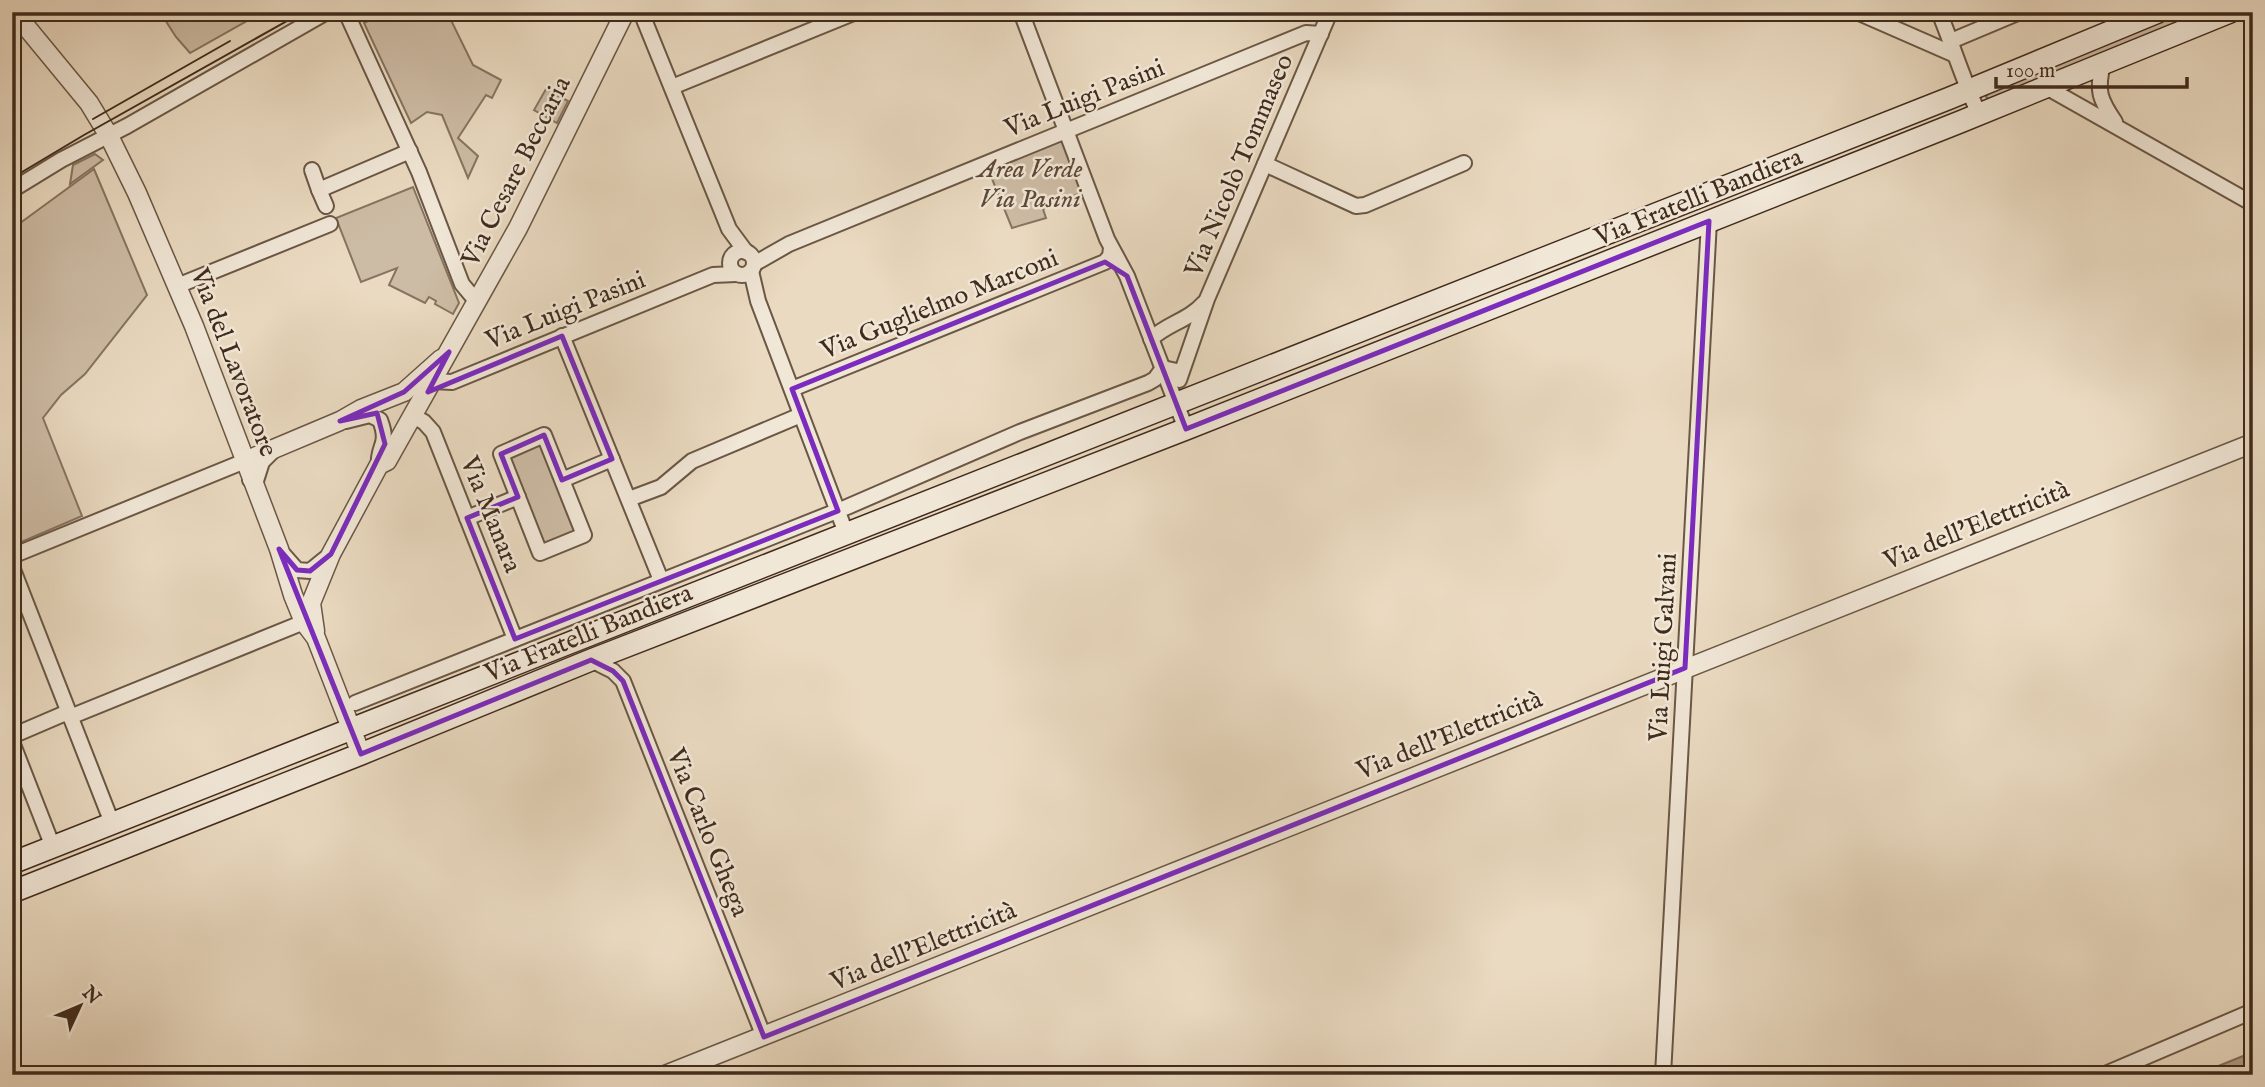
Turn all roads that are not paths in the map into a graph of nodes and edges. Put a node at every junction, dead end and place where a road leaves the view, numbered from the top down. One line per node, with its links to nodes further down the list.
1 (14, 12): 23 (street, Via del Lavoratore)
2 (327, 12): 23 (street)
3 (346, 12): 24 (street)
4 (625, 12): 39 (street, Via Cesare Beccaria)
5 (641, 12): 17 (street)
6 (856, 12): 17 (street)
7 (1021, 12): 22 (street)
8 (1330, 12): 14 (street, Via Nicolò Tommaseo)
9 (1857, 12): 15 (street)
10 (1939, 12): 15 (street)
11 (2020, 12): 15 (street)
12 (2158, 12): 19 (main road, Via Fratelli Bandiera)
13 (2230, 12): 16 (main road, Via Fratelli Bandiera)
14 (1321, 34): 22 (street, Via Luigi Pasini); 26 (street, Via Nicolò Tommaseo)
15 (1952, 48): 19 (street)
16 (2103, 64): 18 (main road, Via Fratelli Bandiera); 21 (street)
17 (672, 87): 36 (street)
18 (2046, 87): 20 (main road, Via Fratelli Bandiera); 21 (street)
19 (1967, 89): 20 (street); 48 (main road, Via Fratelli Bandiera)
20 (1979, 114): 32 (main road, Via Fratelli Bandiera)
21 (2118, 126): 30 (street)
22 (1066, 131): 34 (street); 36 (street, Via Luigi Pasini)
23 (108, 136): 28 (street); 38 (street, Via del Lavoratore)
24 (410, 151): 29 (street); 39 (street)
25 (1464, 163): 26 (street)
26 (1265, 164): 40 (street, Via Nicolò Tommaseo)
27 (312, 170): 29 (street)
28 (12, 190)
29 (319, 190): 31 (street)
30 (2253, 204)
31 (326, 206)
32 (1709, 221): 52 (main road, Via Fratelli Bandiera); 74 (street, Via Luigi Galvani)
33 (330, 224): 38 (street)
34 (1111, 248): 35 (street); 37 (street)
35 (1105, 262): 37 (street); 47 (street, Via Guglielmo Marconi)
36 (743, 263): 41 (street, Via Luigi Pasini); 47 (street)
37 (1124, 270): 42 (street)
38 (177, 286): 56 (street, Via del Lavoratore)
39 (477, 302): 43 (street, Via Cesare Beccaria)
40 (1192, 323): 42 (street, Via Nicolò Tommaseo); 45 (street, Via Nicolò Tommaseo)
41 (562, 336): 46 (street, Via Luigi Pasini); 55 (street)
42 (1151, 339): 44 (street)
43 (449, 352): 46 (street, Via Cesare Beccaria); 51 (street, Via Cesare Beccaria)
44 (1163, 368): 45 (street); 48 (street); 62 (street, Via Fratelli Bandiera)
45 (1181, 372): 48 (street, Via Nicolò Tommaseo)
46 (433, 381): 50 (street, Via Cesare Beccaria)
47 (792, 389): 49 (street)
48 (1175, 399): 52 (street); 64 (main road, Via Fratelli Bandiera)
49 (800, 415): 61 (street); 62 (street)
50 (413, 416): 57 (street, Via Cesare Beccaria); 63 (street, Via Manara)
51 (340, 421): 54 (street, Via Cesare Beccaria); 57 (street)
52 (1186, 429): 73 (main road, Via Fratelli Bandiera)
53 (2253, 443): 74 (street, Via dell'Elettricità)
54 (275, 449): 56 (street, Via Cesare Beccaria); 59 (street)
55 (612, 459): 58 (street); 61 (street)
56 (237, 464): 59 (street, Via del Lavoratore); 67 (street)
57 (379, 465): 66 (street, Via Cesare Beccaria)
58 (562, 480): 60 (street); 60 (street)
59 (255, 484): 65 (street, Via del Lavoratore)
60 (518, 498): 63 (street)
61 (629, 499): 69 (street)
62 (838, 511): 64 (street); 69 (street, Via Fratelli Bandiera)
63 (467, 518): 72 (street, Via Manara)
64 (846, 533): 77 (main road, Via Fratelli Bandiera)
65 (279, 549): 66 (street); 70 (street, Via del Lavoratore)
66 (331, 554): 71 (street, Via Cesare Beccaria)
67 (12, 556)
68 (12, 567): 76 (street)
69 (661, 580): 72 (street, Via Fratelli Bandiera)
70 (304, 622): 71 (street, Via del Lavoratore); 76 (street)
71 (316, 638): 77 (street, Via del Lavoratore)
72 (515, 639): 75 (street, Via Fratelli Bandiera)
73 (591, 660): 80 (main road, Via Fratelli Bandiera); 86 (street, Via Carlo Ghega)
74 (1685, 668): 86 (street, Via dell'Elettricità); 88 (street, Via Luigi Galvani)
75 (355, 703)
76 (69, 714): 78 (street); 81 (street)
77 (351, 728): 80 (street, Via del Lavoratore); 81 (main road, Via Fratelli Bandiera)
78 (12, 736)
79 (12, 742): 82 (street)
80 (361, 754): 84 (main road, Via Fratelli Bandiera)
81 (112, 823): 82 (main road, Via Fratelli Bandiera)
82 (53, 847): 83 (main road, Via Fratelli Bandiera)
83 (12, 863)
84 (12, 892)
85 (2253, 1011): 89 (street)
86 (764, 1037): 87 (street, Via dell'Elettricità)
87 (665, 1075)
88 (1663, 1075)
89 (2103, 1075)

